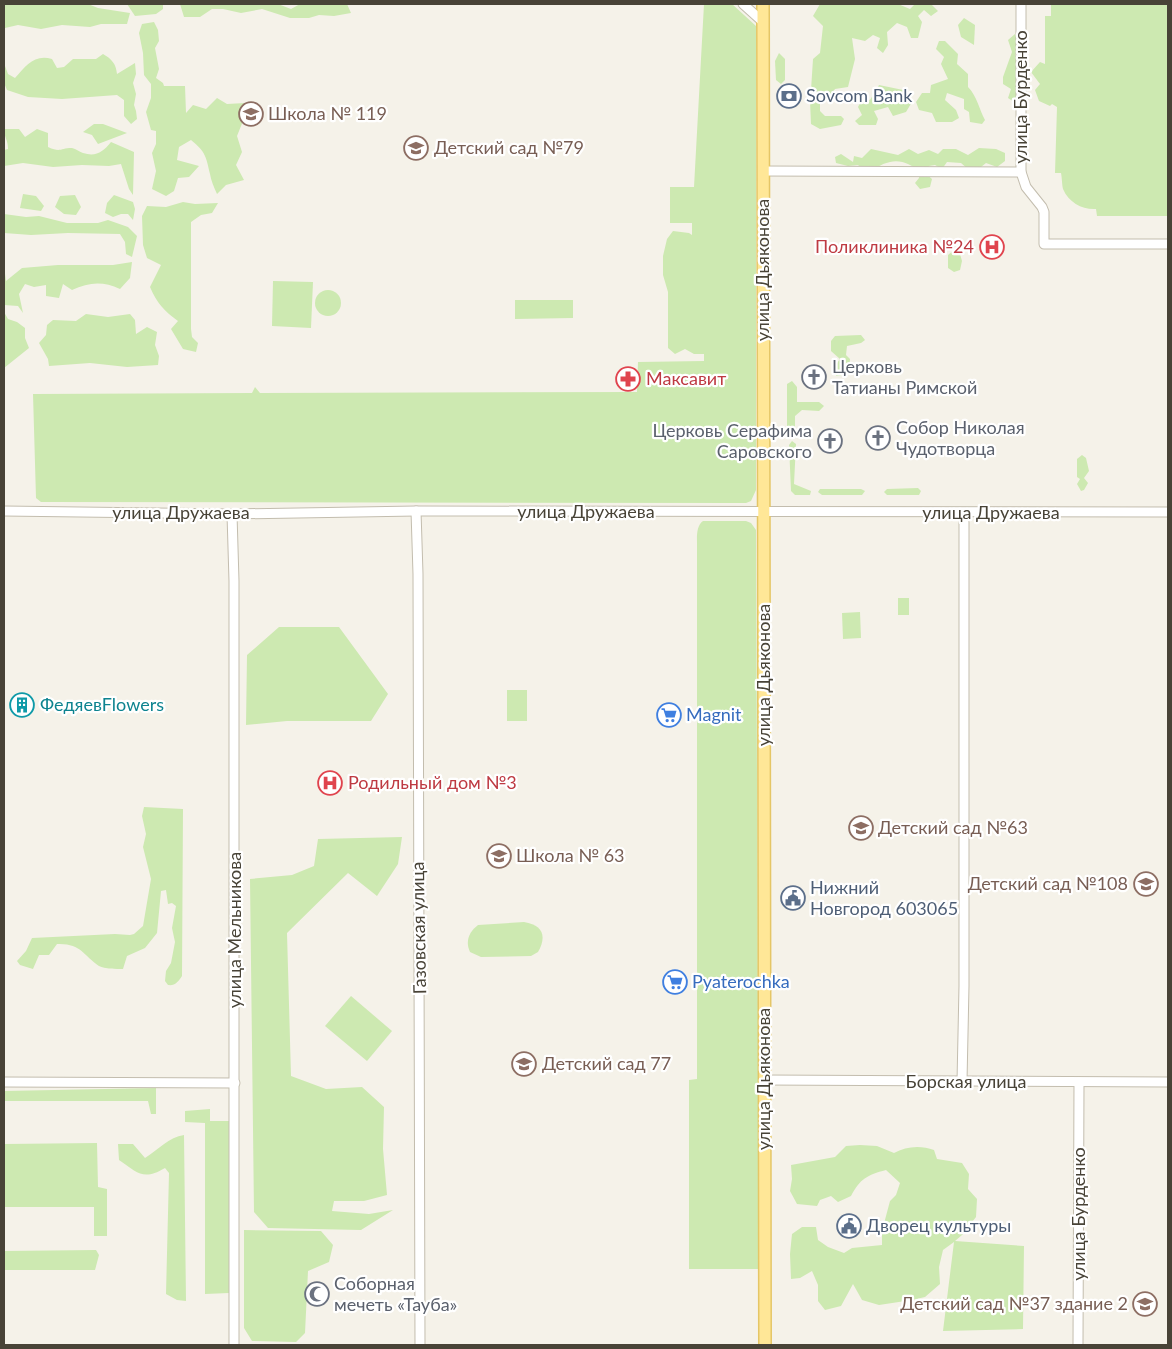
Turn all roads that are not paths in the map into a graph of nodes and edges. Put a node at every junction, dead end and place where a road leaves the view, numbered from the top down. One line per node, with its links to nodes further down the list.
1 (743, 4): 4 (street)
2 (763, 4): 4 (main road, улица Дьяконова)
3 (1021, 4): 6 (street, улица Бурденко)
4 (763, 22): 5 (main road, улица Дьяконова)
5 (763, 171): 6 (street); 10 (main road, улица Дьяконова)
6 (1021, 172): 7 (street, улица Бурденко)
7 (1168, 244)
8 (4, 511): 13 (street, улица Дружаева)
9 (416, 511): 10 (street, улица Дружаева); 13 (street, улица Дружаева); 21 (street, Газовская улица)
10 (764, 512): 12 (street, улица Дружаева); 14 (main road, улица Дьяконова)
11 (1168, 512): 12 (street, улица Дружаева)
12 (964, 513): 16 (street)
13 (232, 514): 19 (street, улица Мельникова)
14 (764, 1080): 16 (street, Борская улица); 22 (main road, улица Дьяконова)
15 (4, 1082): 19 (street)
16 (962, 1082): 17 (street, Борская улица)
17 (1079, 1082): 18 (street, Борская улица); 23 (street, улица Бурденко)
18 (1168, 1082)
19 (235, 1083): 20 (street, улица Мельникова)
20 (234, 1345)
21 (420, 1345)
22 (765, 1345)
23 (1078, 1345)

